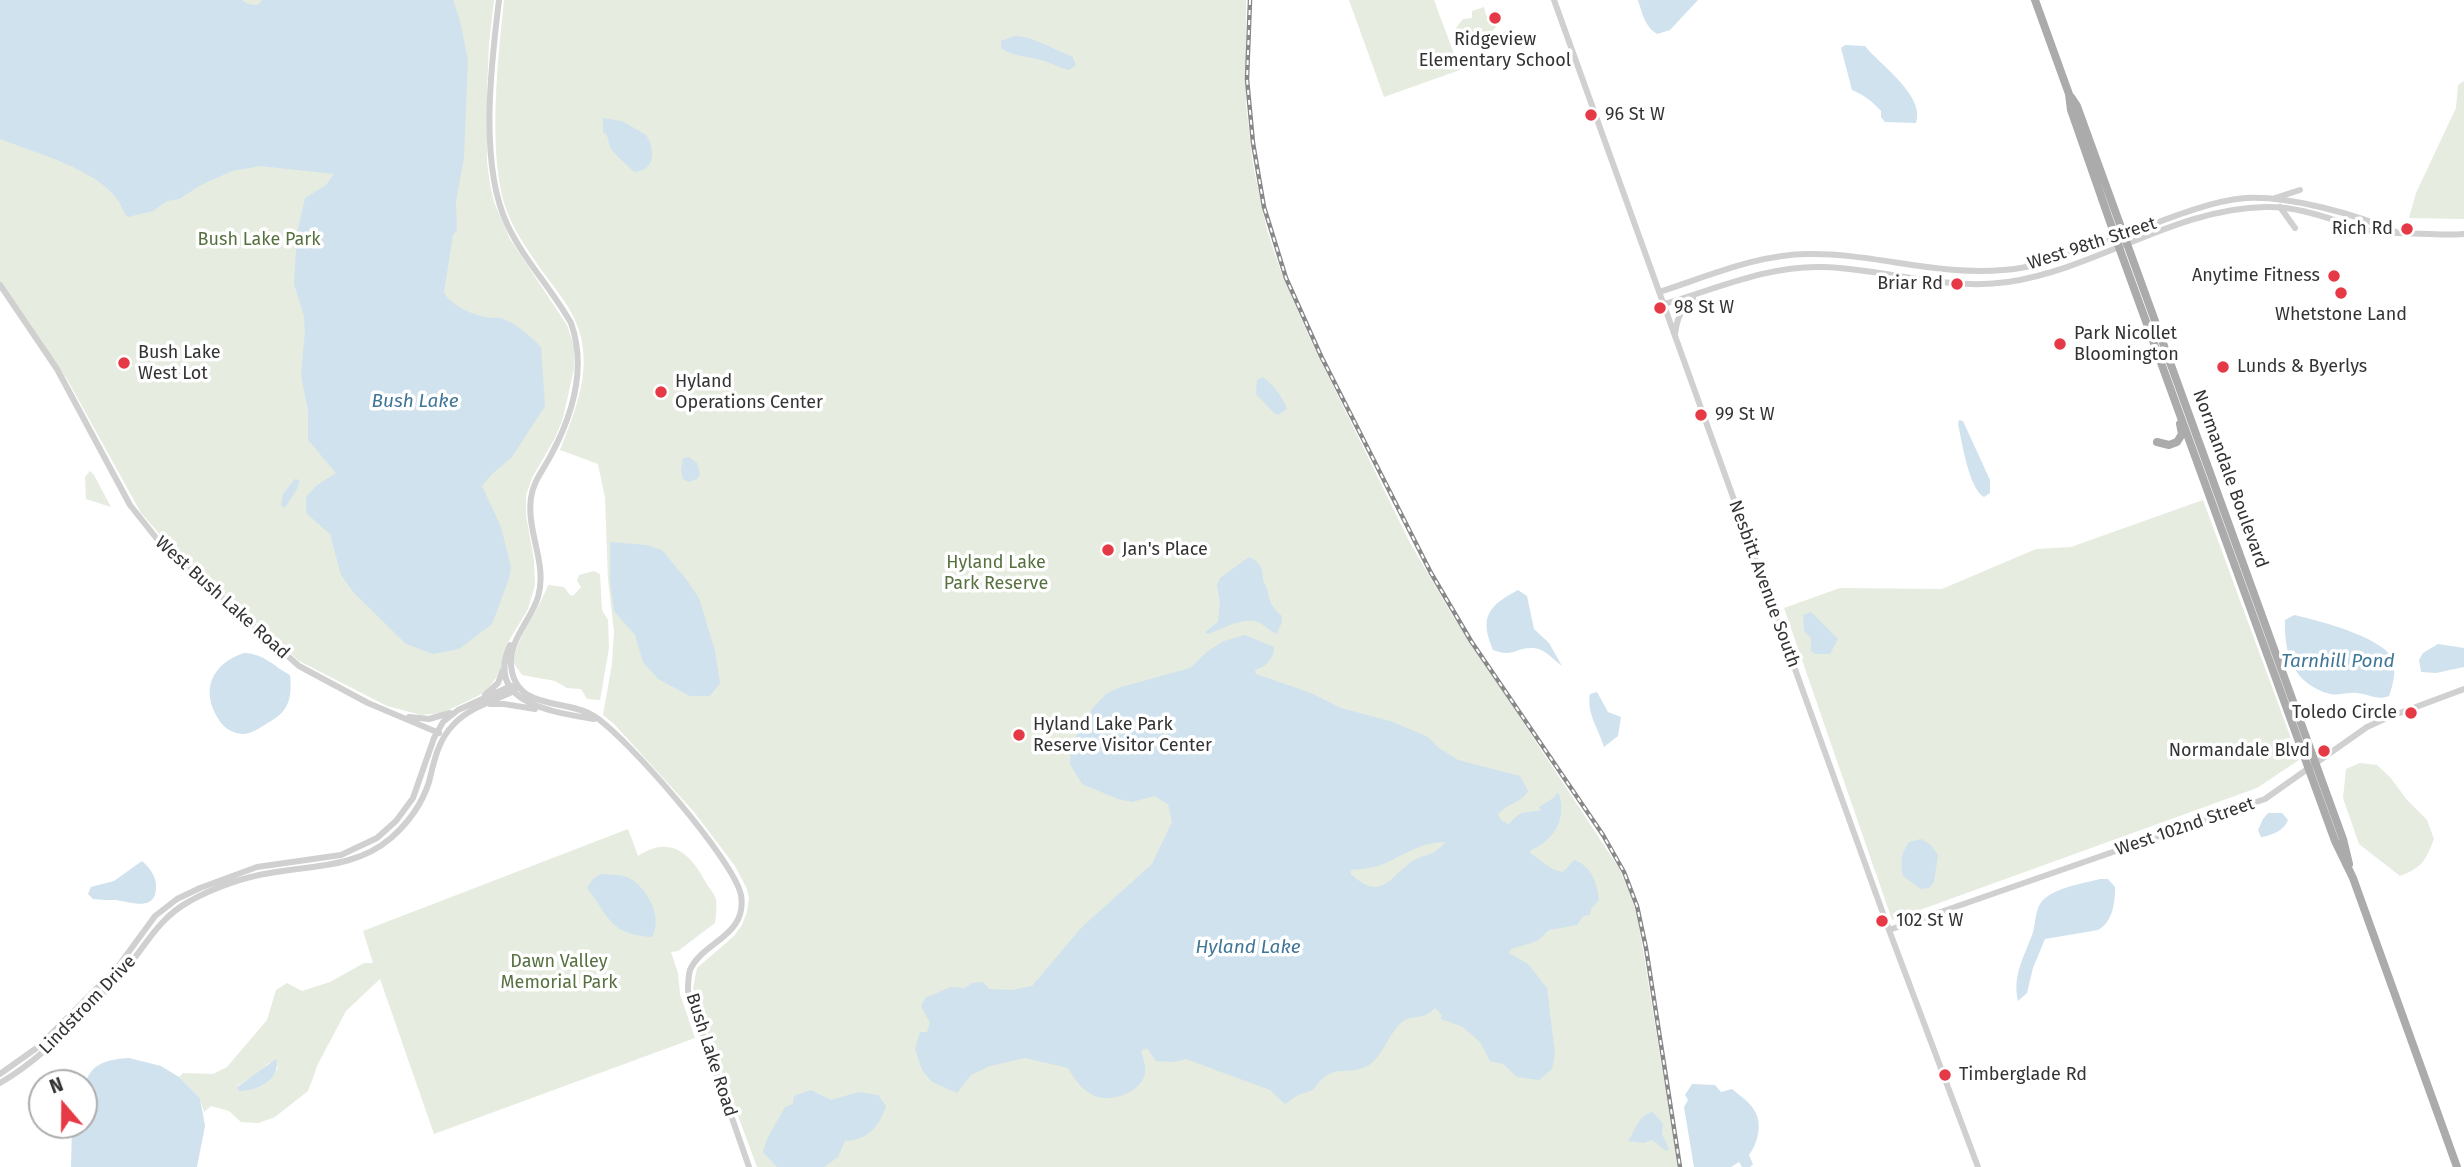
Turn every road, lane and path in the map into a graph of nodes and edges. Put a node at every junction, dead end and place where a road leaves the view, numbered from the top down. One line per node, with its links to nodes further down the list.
1 (499, 0): 20 (street)
2 (1554, 0): 14 (street, Nesbitt Avenue South)
3 (2035, 0): 4 (main road, Normandale Boulevard)
4 (2069, 94): 11 (main road, Normandale Boulevard); 12 (main road, Normandale Boulevard)
5 (2300, 190): 6 (street)
6 (2273, 199): 9 (street, West 98th Street); 11 (street, West 98th Street)
7 (2280, 207): 8 (street); 9 (street, West 98th Street); 11 (street, West 98th Street)
8 (2295, 228)
9 (2397, 233): 10 (street, West 98th Street)
10 (2464, 234)
11 (2127, 239): 12 (street, West 98th Street); 30 (main road, Normandale Boulevard)
12 (2117, 243): 14 (street, West 98th Street); 15 (street, West 98th Street); 18 (main road, Normandale Boulevard)
13 (0, 285): 27 (street, West Bush Lake Road)
14 (1659, 292): 16 (street, Nesbitt Avenue South)
15 (1696, 295): 16 (street, West 98th Street); 17 (street)
16 (1664, 304): 17 (street, Nesbitt Avenue South)
17 (1675, 336): 31 (street, Nesbitt Avenue South)
18 (2179, 410): 19 (main road); 30 (main road, Normandale Boulevard)
19 (2157, 442)
20 (525, 623): 21 (street); 22 (street)
21 (505, 665): 22 (street); 24 (street)
22 (514, 688): 24 (street, Lindstrom Drive); 26 (street); 28 (street, Bush Lake Road)
23 (2464, 689): 30 (street, West 102nd Street)
24 (482, 703): 25 (street, Lindstrom Drive); 26 (street); 33 (street, Lindstrom Drive)
25 (458, 710): 27 (street); 29 (street, Lindstrom Drive)
26 (546, 710): 28 (street)
27 (402, 717): 29 (street, West Bush Lake Road)
28 (598, 719): 34 (street, Bush Lake Road)
29 (439, 733): 32 (street, Lindstrom Drive)
30 (2312, 765): 31 (street, West 102nd Street); 36 (main road, Normandale Boulevard)
31 (1889, 930): 35 (street, Nesbitt Avenue South)
32 (0, 1074)
33 (0, 1083)
34 (748, 1167)
35 (1978, 1167)
36 (2458, 1167)

